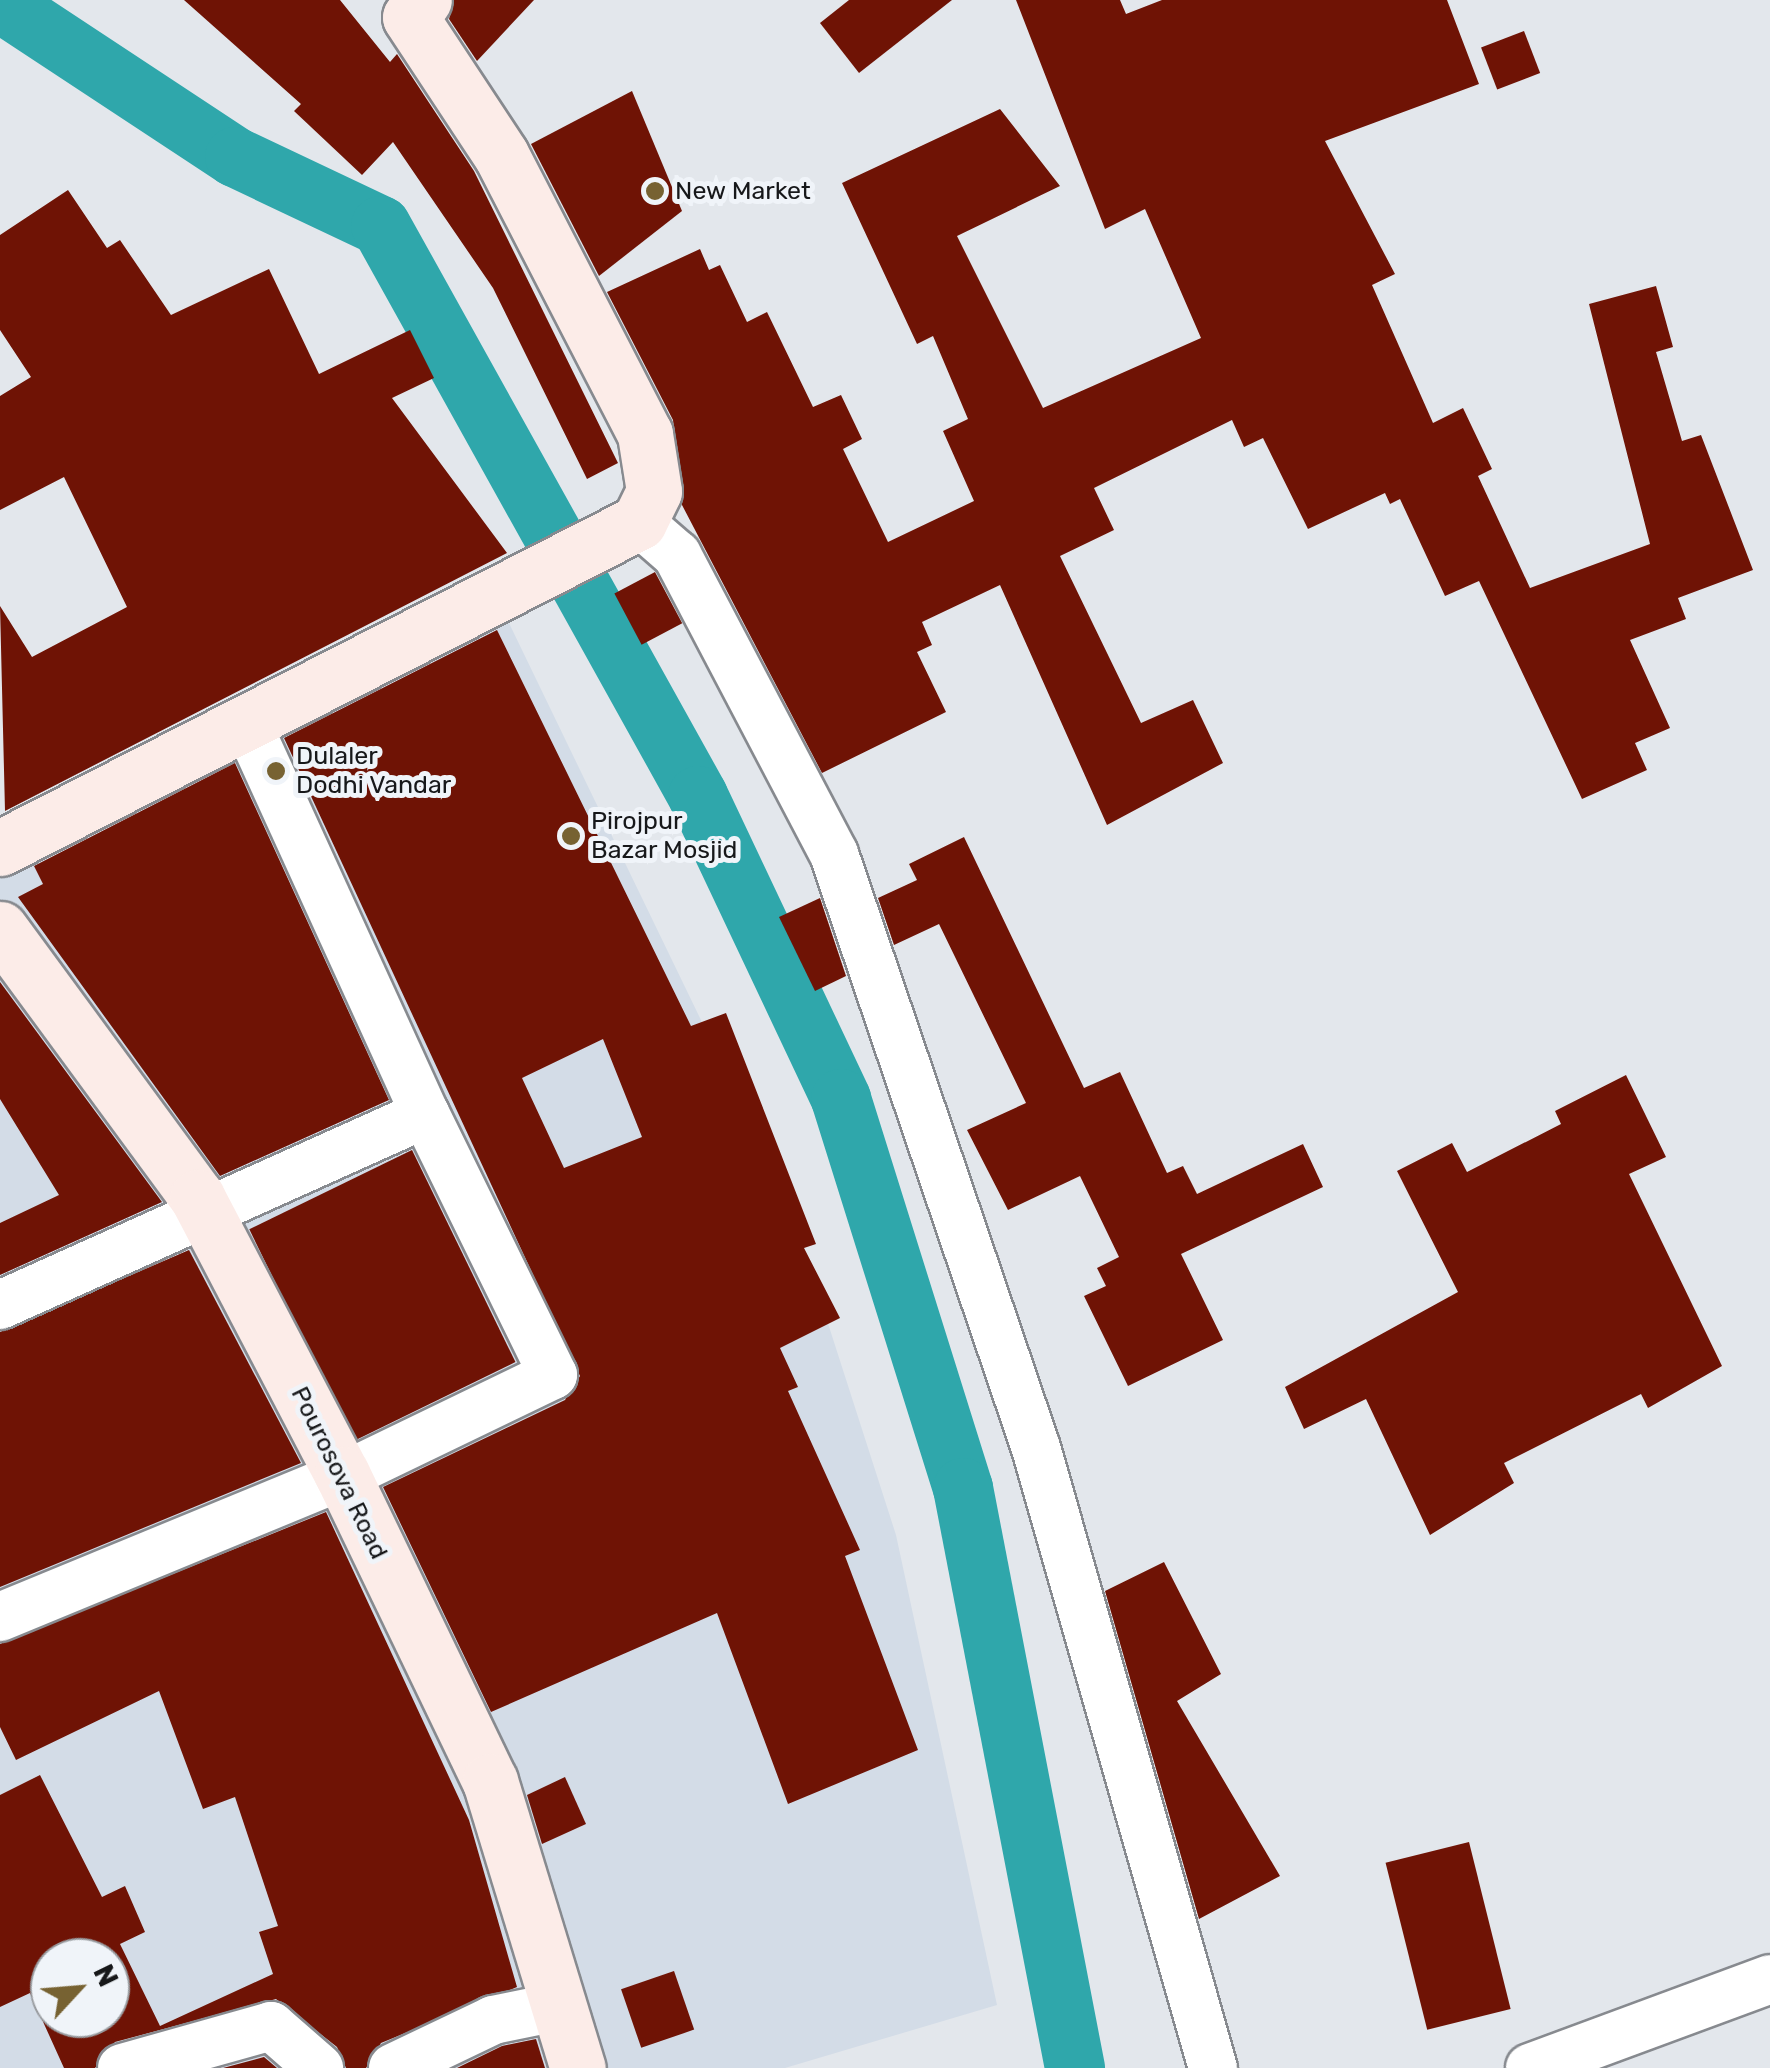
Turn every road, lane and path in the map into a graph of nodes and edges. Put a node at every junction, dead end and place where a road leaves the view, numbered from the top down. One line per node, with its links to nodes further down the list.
1 (410, 6): 2 (street)
2 (640, 522): 3 (street); 17 (street)
3 (248, 725): 4 (street); 6 (street)
4 (0, 848)
5 (0, 929): 7 (street, Pourosova Road)
6 (425, 1114): 7 (street); 9 (street)
7 (209, 1218): 8 (street); 9 (street, Pourosova Road)
8 (0, 1305)
9 (342, 1474): 10 (street); 12 (street, Pourosova Road)
10 (0, 1617)
11 (1770, 1978): 18 (street)
12 (562, 2006): 15 (street); 16 (street, Pourosova Road)
13 (122, 2068): 14 (street)
14 (319, 2068)
15 (393, 2068)
16 (578, 2068)
17 (1213, 2068)
18 (1530, 2068)

